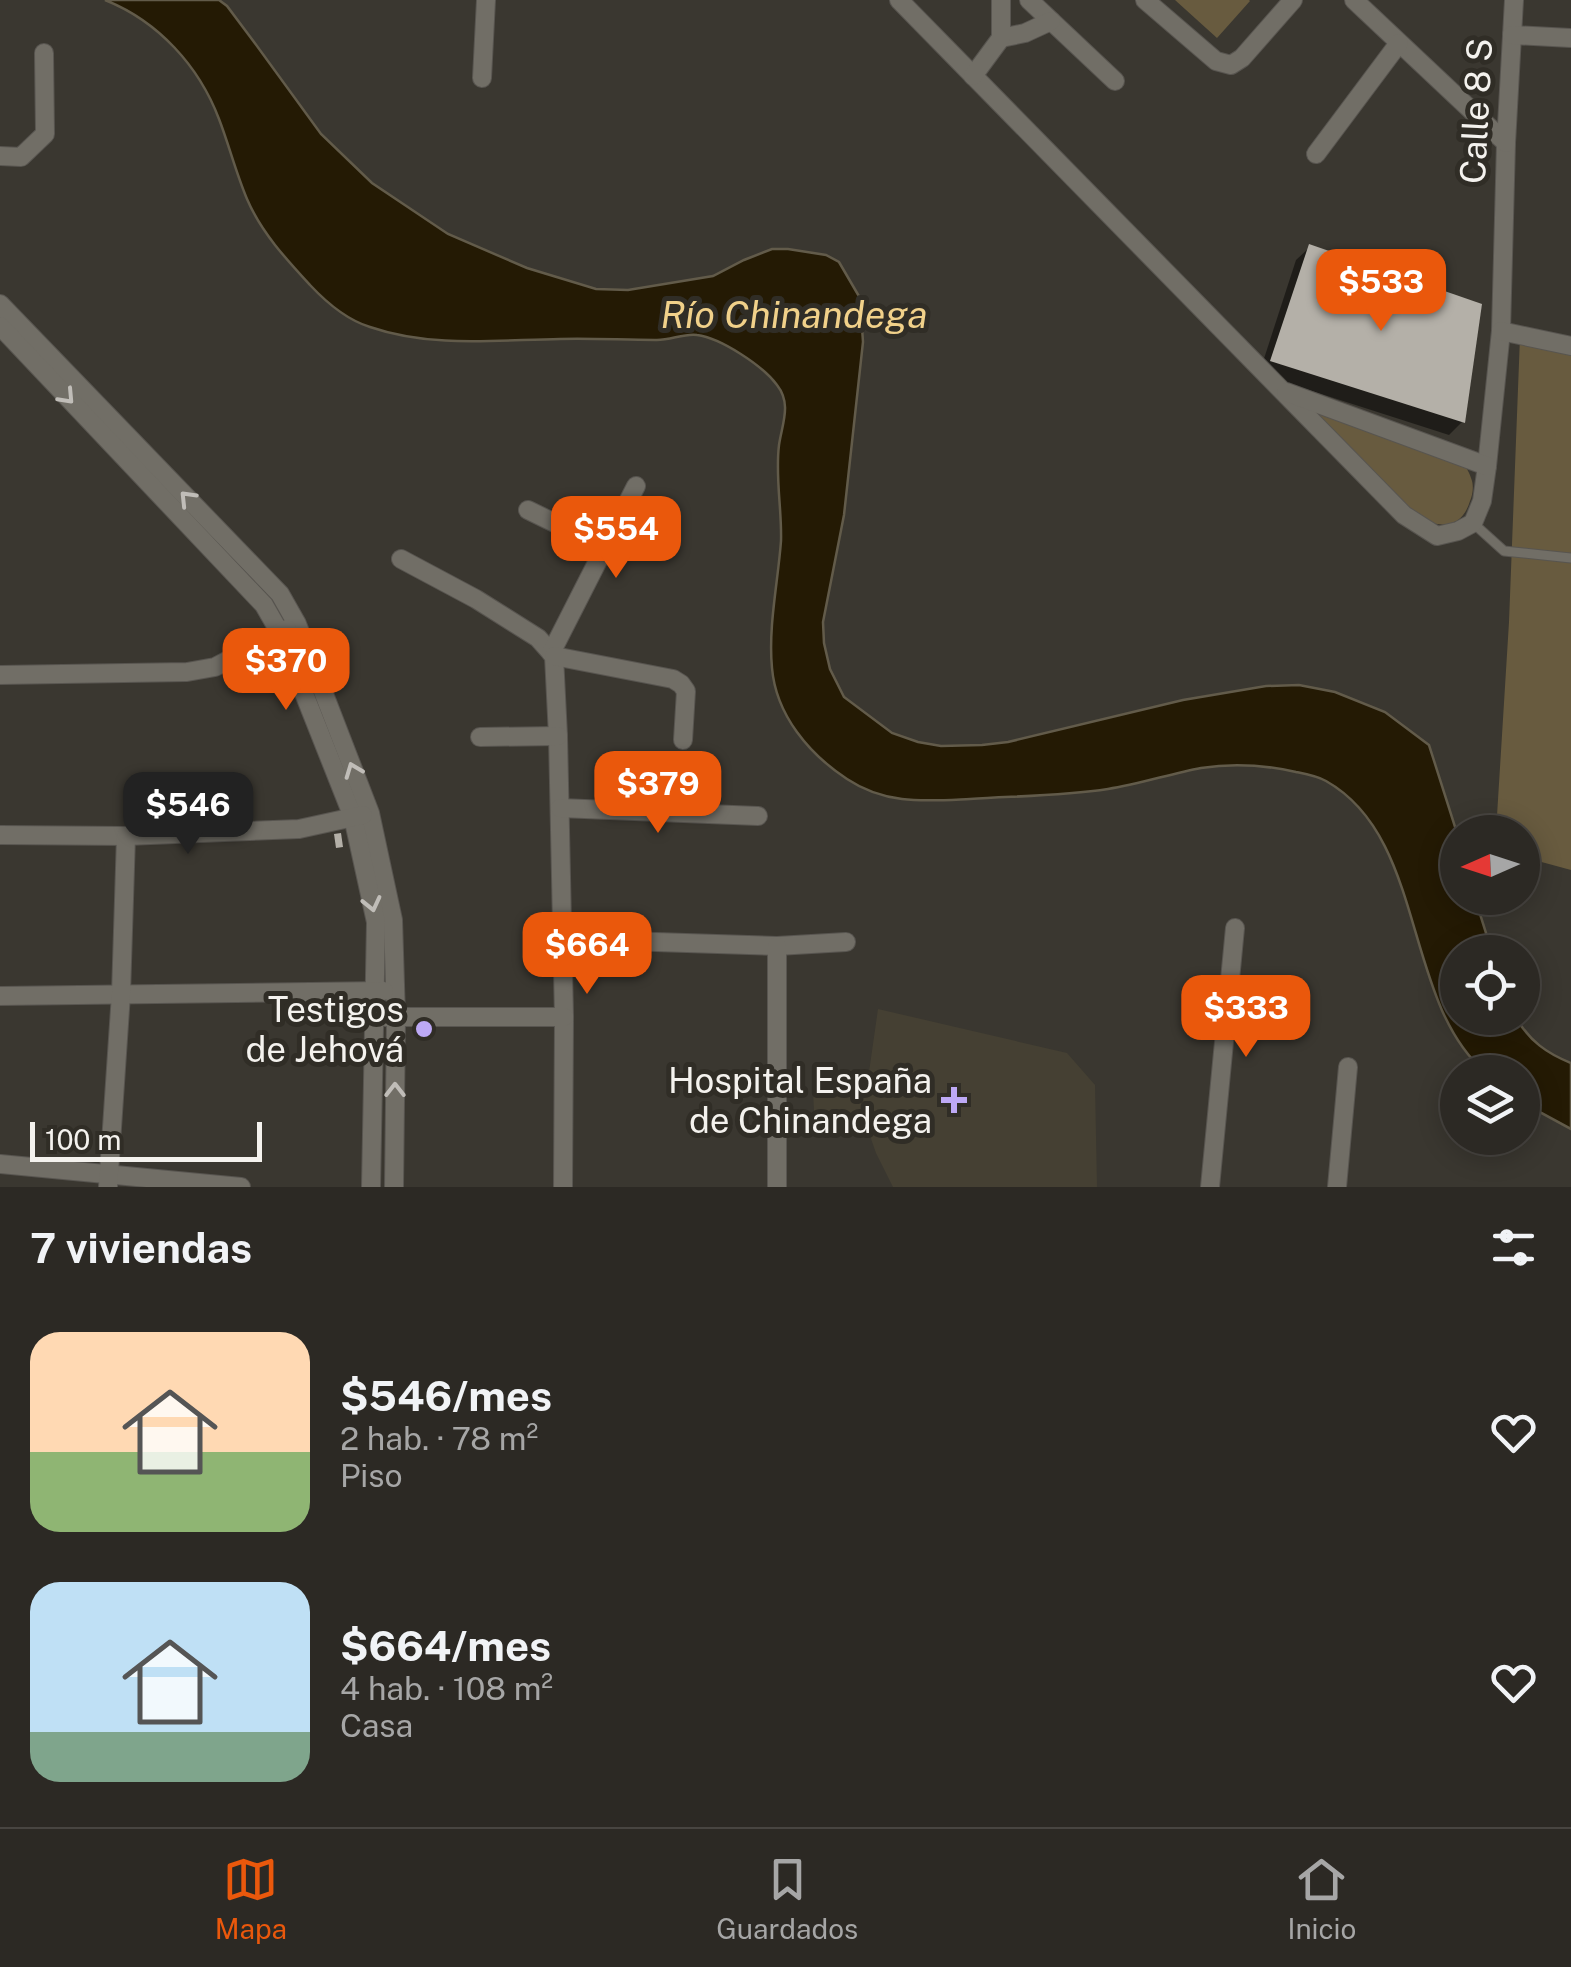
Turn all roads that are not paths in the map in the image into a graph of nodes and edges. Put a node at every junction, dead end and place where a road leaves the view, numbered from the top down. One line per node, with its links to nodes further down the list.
1 (486, 0): 16 (street)
2 (899, 0): 15 (street)
3 (1001, 0): 11 (street)
4 (1029, 0): 9 (street)
5 (1145, 0): 6 (street)
6 (1293, 0)
7 (1354, 0): 13 (street)
8 (1509, 4): 10 (street, Calle 8 S)
9 (1051, 20): 11 (street); 17 (street)
10 (1512, 35): 12 (street); 18 (street, Calle 8 S)
11 (1001, 38): 15 (street)
12 (1571, 38)
13 (1400, 43): 18 (street); 19 (street)
14 (44, 53): 20 (street)
15 (974, 76): 25 (street)
16 (482, 78)
17 (1115, 80)
18 (1506, 142): 23 (street, Calle 8 S)
19 (1316, 154)
20 (0, 156)
21 (0, 304): 33 (street, one-way to 21)
22 (0, 326): 33 (street, one-way to 33)
23 (1501, 330): 24 (street); 26 (street, Calle 8 S)
24 (1571, 346)
25 (1280, 390): 26 (street); 29 (street)
26 (1488, 466): 29 (street, Calle 8 S)
27 (636, 486): 30 (street)
28 (528, 510): 30 (street)
29 (1473, 523): 31 (lane)
30 (606, 548): 34 (street)
31 (1571, 558)
32 (401, 559): 34 (street)
33 (288, 628): 35 (street); 40 (street)
34 (552, 655): 36 (street); 38 (street)
35 (0, 676)
36 (558, 736): 37 (street); 39 (street)
37 (480, 737)
38 (683, 740)
39 (560, 808): 41 (street); 45 (street)
40 (361, 815): 43 (street); 48 (street, one-way to 48); 49 (street)
41 (758, 816)
42 (0, 835): 43 (street)
43 (126, 836): 50 (street)
44 (1235, 928): 63 (street)
45 (562, 940): 47 (street); 53 (street)
46 (846, 942): 47 (street)
47 (776, 946): 62 (street)
48 (375, 990): 49 (street); 50 (street); 52 (street)
49 (394, 990): 54 (street)
50 (121, 994): 51 (street); 57 (street)
51 (0, 996)
52 (375, 1016): 54 (street); 59 (street)
53 (564, 1016): 54 (street); 61 (street)
54 (396, 1017): 60 (street, one-way to 54)
55 (1348, 1067): 64 (street)
56 (0, 1164): 57 (street)
57 (109, 1181): 58 (street)
58 (241, 1187)
59 (371, 1187)
60 (394, 1187)
61 (563, 1187)
62 (777, 1187)
63 (1210, 1187)
64 (1337, 1187)

